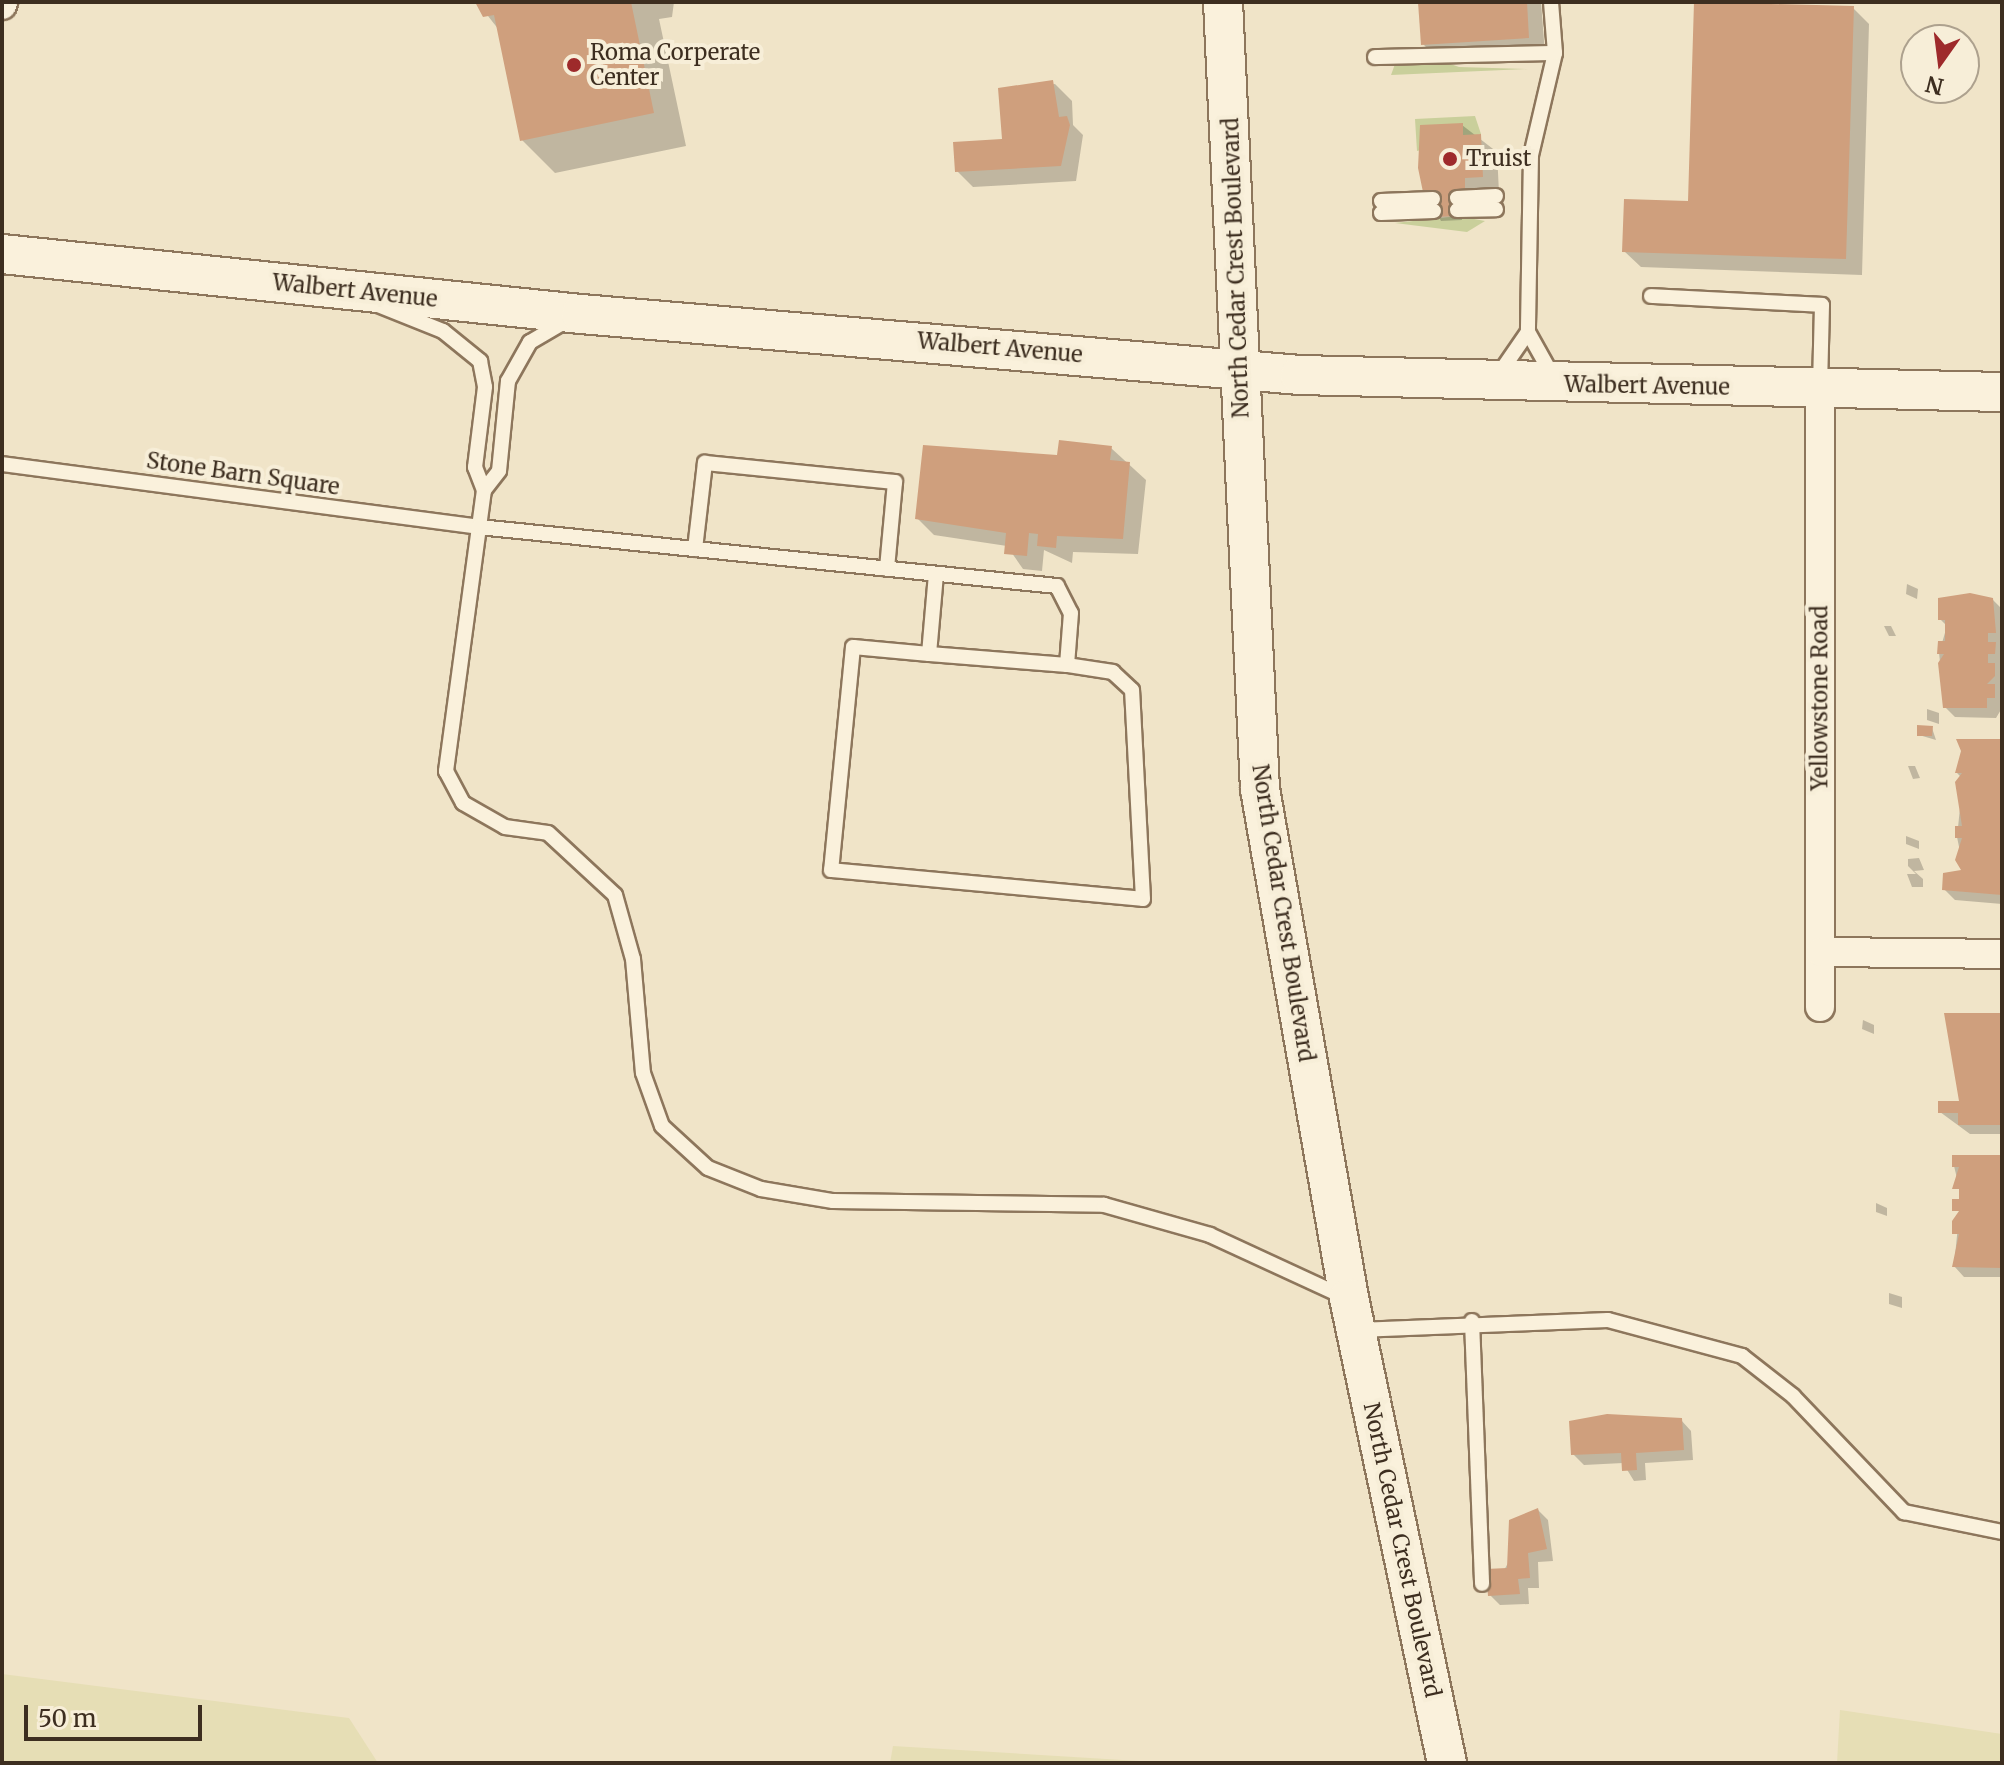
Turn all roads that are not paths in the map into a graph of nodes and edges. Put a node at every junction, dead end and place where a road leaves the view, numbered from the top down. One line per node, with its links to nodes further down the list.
1 (1223, 2): 14 (main road, North Cedar Crest Boulevard)
2 (1551, 2): 3 (lane)
3 (1555, 53): 4 (lane); 13 (lane)
4 (1375, 57)
5 (1496, 203): 6 (lane)
6 (1457, 204)
7 (1434, 205): 8 (lane)
8 (1381, 207)
9 (2, 254): 10 (main road, Walbert Avenue)
10 (362, 291): 12 (main road, Walbert Avenue); 20 (lane)
11 (1651, 296): 17 (lane)
12 (581, 314): 14 (main road, Walbert Avenue); 20 (lane)
13 (1528, 332): 15 (lane); 16 (lane)
14 (1242, 369): 15 (main road, Walbert Avenue); 30 (main road, North Cedar Crest Boulevard)
15 (1491, 382): 16 (main road, Walbert Avenue)
16 (1570, 384): 17 (main road, Walbert Avenue)
17 (1820, 390): 18 (main road, Walbert Avenue); 27 (street, Yellowstone Road)
18 (2002, 392)
19 (2, 464): 21 (lane, Stone Barn Square)
20 (484, 490): 21 (lane)
21 (479, 527): 22 (lane, Stone Barn Square); 30 (lane)
22 (695, 549): 23 (lane, Stone Barn Square); 23 (lane)
23 (887, 569): 24 (lane, Stone Barn Square)
24 (936, 574): 25 (lane); 26 (lane, Stone Barn Square)
25 (929, 654): 26 (lane); 26 (lane)
26 (1067, 665)
27 (1821, 952): 28 (street); 29 (street, Yellowstone Road)
28 (2002, 954)
29 (1820, 1007)
30 (1352, 1314): 31 (lane); 34 (main road, North Cedar Crest Boulevard)
31 (1472, 1321): 32 (lane); 33 (lane)
32 (2002, 1532)
33 (1482, 1584)
34 (1447, 1763)

